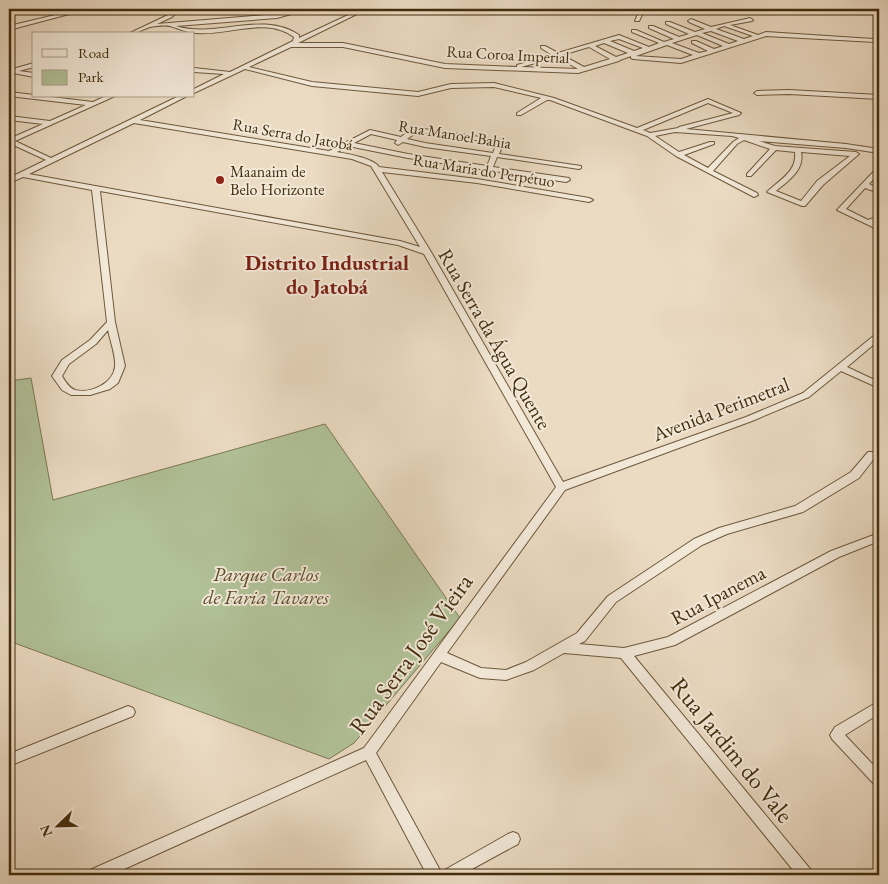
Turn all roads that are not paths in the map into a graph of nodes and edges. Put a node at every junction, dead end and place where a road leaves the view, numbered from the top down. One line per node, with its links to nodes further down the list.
1 (9, 9): 7 (street)
2 (85, 9): 7 (street)
3 (176, 9): 14 (street)
4 (307, 9): 12 (street)
5 (365, 9): 25 (street)
6 (642, 9): 8 (street)
7 (70, 12): 16 (street)
8 (637, 20)
9 (750, 20): 13 (street, Rua Coroa Imperial)
10 (691, 21): 17 (street)
11 (668, 23): 20 (street)
12 (166, 24): 14 (street); 25 (street)
13 (725, 24): 17 (street, Rua Coroa Imperial); 21 (street)
14 (152, 26): 19 (street)
15 (651, 27): 22 (street)
16 (9, 28)
17 (711, 29): 20 (street, Rua Coroa Imperial); 23 (street)
18 (634, 31): 28 (street)
19 (136, 32)
20 (696, 34): 22 (street, Rua Coroa Imperial); 31 (street)
21 (757, 36): 23 (street); 24 (street)
22 (680, 39): 28 (street, Rua Coroa Imperial)
23 (743, 41): 31 (street)
24 (873, 41)
25 (296, 42): 29 (street)
26 (606, 42): 30 (street); 33 (street); 35 (street)
27 (694, 42): 34 (street)
28 (667, 43): 33 (street, Rua Coroa Imperial); 38 (street)
29 (289, 45): 42 (street); 43 (street, Rua Coroa Imperial)
30 (591, 46): 36 (street); 39 (street)
31 (729, 46): 34 (street)
32 (543, 47): 36 (street)
33 (652, 48): 35 (street, Rua Coroa Imperial); 40 (street)
34 (714, 51): 38 (street)
35 (635, 54): 37 (street, Rua Coroa Imperial)
36 (557, 56): 43 (street); 45 (street)
37 (626, 56): 39 (street, Rua Coroa Imperial); 40 (street)
38 (700, 56): 40 (street)
39 (617, 60): 45 (street, Rua Coroa Imperial)
40 (684, 61)
41 (32, 66): 46 (street)
42 (244, 67): 47 (street); 57 (street)
43 (508, 69): 45 (street, Rua Coroa Imperial)
44 (195, 70): 47 (street)
45 (584, 70)
46 (9, 72): 48 (street)
47 (228, 74): 49 (street)
48 (32, 75)
49 (195, 91)
50 (757, 93): 53 (street)
51 (9, 94): 52 (street)
52 (32, 97)
53 (879, 97)
54 (44, 98): 58 (street)
55 (108, 98): 58 (street)
56 (180, 98): 61 (street)
57 (545, 98): 59 (street); 63 (street)
58 (96, 104): 62 (street)
59 (519, 114)
60 (9, 118): 62 (street)
61 (136, 121): 76 (street, Rua Serra do Jatobá); 80 (street)
62 (52, 123): 68 (street)
63 (638, 130): 64 (street); 65 (street)
64 (675, 130): 65 (street); 66 (street)
65 (649, 135): 79 (street)
66 (745, 137): 71 (street); 72 (street); 85 (street)
67 (402, 140): 70 (street, Rua Manoel Bahia); 74 (street); 77 (street, Rua Manoel Bahia); 77 (street)
68 (9, 141): 80 (street)
69 (712, 143): 79 (street)
70 (346, 144): 74 (street); 76 (street, Rua Manoel Bahia)
71 (774, 148): 75 (street); 87 (street)
72 (869, 148): 73 (street); 78 (street)
73 (879, 150)
74 (385, 152): 82 (street)
75 (798, 152): 78 (street); 78 (street)
76 (331, 153): 83 (street, Rua Serra do Jatobá)
77 (496, 154): 81 (street, Rua Manoel Bahia); 82 (street)
78 (856, 154)
79 (678, 155): 85 (street)
80 (53, 161): 86 (street)
81 (579, 167)
82 (489, 168): 88 (street)
83 (376, 169): 94 (street, Rua Maria do Perpétuo); 98 (street, Rua Serra do Jatobá)
84 (879, 169): 90 (street)
85 (709, 171): 93 (street)
86 (23, 175): 89 (street); 91 (street, Rua Serra da Água Quente)
87 (749, 175)
88 (566, 180)
89 (9, 182)
90 (864, 185): 92 (street); 96 (street)
91 (96, 189): 98 (street, Rua Serra da Água Quente); 99 (street)
92 (879, 191)
93 (754, 196)
94 (589, 200)
95 (879, 218): 96 (street)
96 (868, 222): 97 (street)
97 (879, 228)
98 (427, 252): 104 (street, Rua Serra da Água Quente)
99 (111, 322): 99 (street)
100 (879, 336): 101 (street, Avenida Perimetral)
101 (842, 368): 102 (street); 104 (street, Avenida Perimetral)
102 (879, 385)
103 (872, 454): 106 (street)
104 (561, 487): 108 (street, Rua Serra José Vieira)
105 (879, 537): 107 (street, Rua Ipanema)
106 (566, 648): 107 (street, Rua Ipanema); 108 (street)
107 (624, 653): 118 (street, Rua Jardim do Vale)
108 (438, 655): 111 (street, Rua Serra José Vieira)
109 (879, 707): 113 (street)
110 (128, 712): 112 (street)
111 (369, 752): 115 (street, Rua Serra José Vieira); 116 (street)
112 (9, 760)
113 (879, 780)
114 (513, 838): 117 (street)
115 (95, 875)
116 (434, 875)
117 (447, 875)
118 (806, 875)

